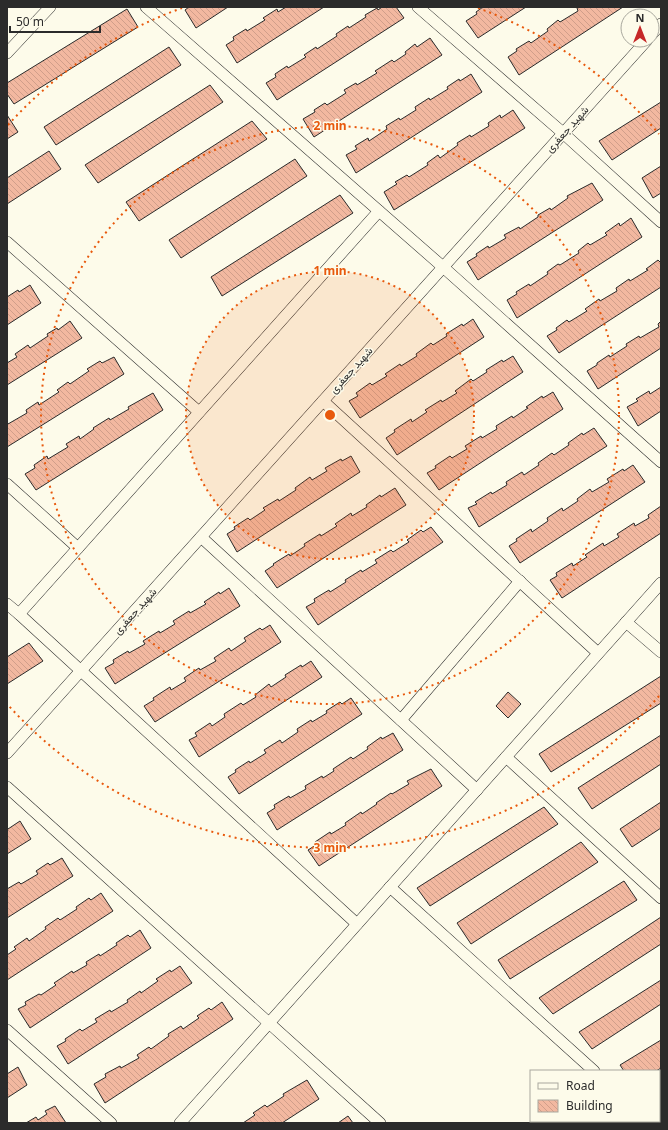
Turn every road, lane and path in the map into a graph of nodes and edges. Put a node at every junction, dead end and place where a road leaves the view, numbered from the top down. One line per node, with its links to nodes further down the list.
1 (50, 7): 5 (street)
2 (146, 7): 7 (street)
3 (418, 7): 6 (street)
4 (640, 48): 6 (street, شهید جعفری)
5 (7, 53)
6 (563, 133): 8 (street); 10 (street, شهید جعفری)
7 (379, 211): 10 (street); 12 (street)
8 (661, 222)
9 (7, 242): 12 (street)
10 (443, 267): 11 (street, شهید جعفری); 13 (street)
11 (323, 401): 15 (street, شهید جعفری); 17 (street)
12 (199, 412): 16 (street)
13 (661, 462)
14 (7, 484): 16 (street)
15 (201, 537): 24 (street, شهید جعفری); 25 (street)
16 (78, 548): 20 (street)
17 (520, 581): 23 (street); 25 (street)
18 (661, 583): 21 (street)
19 (7, 604): 20 (street)
20 (19, 614): 24 (street)
21 (626, 622): 22 (street); 23 (street)
22 (661, 652)
23 (598, 653): 27 (street)
24 (81, 671): 26 (street, شهید جعفری); 32 (street)
25 (401, 720): 29 (street)
26 (7, 753)
27 (506, 757): 29 (street); 31 (street)
28 (7, 787): 33 (street)
29 (477, 790): 30 (street)
30 (390, 888): 32 (street); 35 (street)
31 (661, 898)
32 (357, 924): 33 (street)
33 (269, 1022): 37 (street); 38 (street)
34 (7, 1030): 36 (street)
35 (593, 1070)
36 (110, 1123)
37 (180, 1123)
38 (380, 1123)

